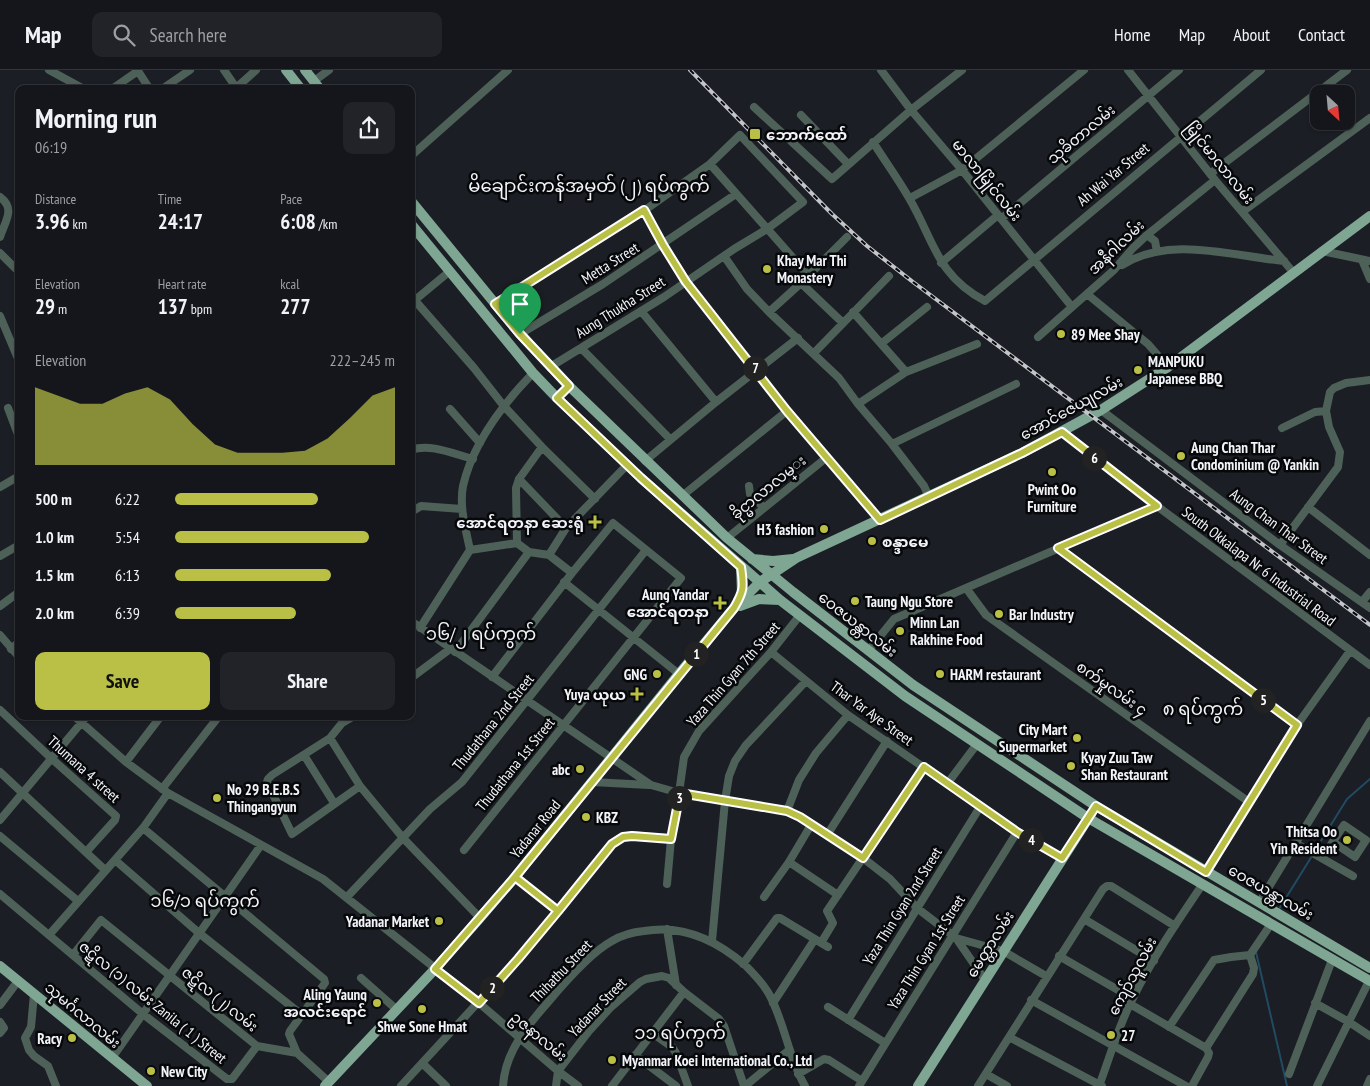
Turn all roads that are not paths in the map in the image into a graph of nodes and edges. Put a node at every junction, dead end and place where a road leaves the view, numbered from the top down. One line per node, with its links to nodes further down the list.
1 (49, 70): 17 (street)
2 (137, 70): 18 (street); 19 (street)
3 (190, 70): 20 (street)
4 (224, 70): 21 (street)
5 (256, 70): 22 (street)
6 (286, 70): 23 (main road)
7 (305, 70): 24 (main road)
8 (329, 70): 24 (street)
9 (508, 70): 32 (street)
10 (881, 70): 27 (street, မာလာမြိုင်လမ်း)
11 (962, 70): 27 (street)
12 (1084, 70): 35 (street)
13 (1128, 70): 25 (street, မြိုင်မာလာလမ်း)
14 (1179, 70): 25 (street, သုခိတာလမ်း)
15 (1261, 70): 30 (street, Ah Wai Yar Street)
16 (1346, 70): 36 (street, အနီဂါလမ်း)
17 (77, 85)
18 (117, 85)
19 (148, 85)
20 (168, 85)
21 (235, 85)
22 (240, 85)
23 (299, 85)
24 (317, 85)
25 (1148, 95): 30 (street, မြိုင်မာလာလမ်း); 44 (street, သုခိတာလမ်း)
26 (754, 107): 34 (street)
27 (911, 110): 31 (street); 35 (street, မာလာမြိုင်လမ်း)
28 (801, 114): 34 (street)
29 (1370, 118): 42 (street)
30 (1180, 136): 36 (street, မြိုင်မာလာလမ်း); 55 (street, Ah Wai Yar Street)
31 (873, 142): 34 (street); 39 (street)
32 (415, 152)
33 (710, 164): 37 (street); 41 (street); 46 (street, Aung Thukha Street)
34 (848, 164)
35 (962, 170): 39 (street); 44 (street, မာလာမြိုင်လမ်း)
36 (1213, 177): 42 (street, မြိုင်မာလာလမ်း); 47 (street, အနီဂါလမ်း)
37 (736, 194): 46 (street); 50 (street, Metta Street)
38 (0, 197): 48 (street)
39 (910, 198): 58 (street)
40 (415, 206): 71 (main road, ဝေဇယန္တာလမ်း)
41 (644, 210): 50 (street); 71 (street)
42 (1242, 212): 56 (street, မြိုင်မာလာလမ်း)
43 (1370, 216): 51 (main road, အောင်ဇေယျလမ်း)
44 (1000, 217): 55 (street, မာလာမြိုင်လမ်း); 58 (street, သုခိတာလမ်း)
45 (415, 229): 61 (main road, ဝေဇယန္တာလမ်း)
46 (767, 229): 54 (street, Aung Thukha Street); 63 (street)
47 (1148, 235): 52 (street); 60 (street, အနီဂါလမ်း)
48 (0, 237)
49 (846, 237): 63 (street)
50 (663, 245): 66 (street); 79 (street, Metta Street)
51 (1322, 251): 57 (street); 62 (main road, အောင်ဇေယျလမ်း)
52 (1157, 252): 56 (street); 60 (street)
53 (0, 253): 59 (street)
54 (724, 256): 66 (street, Aung Thukha Street); 75 (street)
55 (1034, 259): 58 (street, Ah Wai Yar Street); 73 (street, မာလာမြိုင်လမ်း)
56 (1284, 261): 62 (street, မြိုင်မာလာလမ်း)
57 (1366, 261): 65 (street)
58 (941, 263)
59 (15, 268)
60 (1114, 270): 68 (street, အနီဂါလမ်း)
61 (450, 271): 69 (street); 91 (main road, ဝေဇယန္တာလမ်း)
62 (1293, 272): 88 (main road, အောင်ဇေယျလမ်း)
63 (809, 276): 67 (street)
64 (889, 276): 76 (street)
65 (1370, 279)
66 (686, 282): 74 (street, Aung Thukha Street); 89 (street)
67 (801, 284): 75 (street); 78 (street)
68 (1087, 294): 73 (street, အနီဂါလမ်း); 88 (street)
69 (415, 297)
70 (415, 300): 98 (street)
71 (495, 304): 79 (main road, ဝေဇယန္တာလမ်း)
72 (927, 307): 82 (street)
73 (1072, 307): 80 (street, အနီဂါလမ်း)
74 (641, 311): 84 (street, Aung Thukha Street); 96 (street)
75 (769, 312): 81 (street)
76 (852, 312): 78 (street); 82 (street)
77 (0, 316): 85 (street)
78 (843, 322): 86 (street)
79 (520, 334): 87 (main road, ဝေဇယန္တာလမ်း)
80 (1038, 337)
81 (798, 338): 86 (street); 89 (street)
82 (882, 343): 90 (street)
83 (977, 344): 90 (street)
84 (581, 348): 87 (street, Aung Thukha Street); 107 (street)
85 (15, 351)
86 (814, 353): 97 (street)
87 (550, 367): 94 (main road, ဝေဇယန္တာလမ်း)
88 (1168, 367): 101 (main road, အောင်ဇေယျလမ်း)
89 (756, 370): 96 (street); 102 (street)
90 (906, 372): 97 (street)
91 (533, 373): 95 (main road, ဝေဇယန္တာလမ်း); 98 (street)
92 (1370, 380): 103 (street)
93 (1016, 384): 109 (street)
94 (569, 386): 95 (main road); 114 (main road, ဝေဇယန္တာလမ်း)
95 (557, 398): 115 (main road, ဝေဇယန္တာလမ်း)
96 (716, 402): 107 (street)
97 (858, 404): 109 (street)
98 (503, 405): 108 (street); 110 (street)
99 (8, 408): 104 (street)
100 (450, 409): 108 (street)
101 (1101, 410): 106 (main road, အောင်ဇေယျလမ်း); 132 (street, Aung Chan Thar Street)
102 (787, 411): 113 (street); 120 (street)
103 (1326, 411): 105 (street); 124 (street)
104 (15, 426)
105 (1282, 428)
106 (1062, 432): 121 (main road, အောင်ဇေယျလမ်း); 123 (street, South Okkalapa Nr 6 Industrial Road)
107 (670, 439): 114 (street)
108 (480, 443): 112 (street)
109 (892, 444): 121 (street)
110 (542, 447): 117 (street); 122 (street)
111 (415, 448): 112 (street)
112 (473, 458): 126 (street)
113 (826, 458): 125 (street, ခိုင္မာလာလမ္း); 128 (street)
114 (645, 461): 120 (main road, ဝေဇယန္တာလမ်း)
115 (628, 465): 122 (street); 143 (main road, ဝေဇယန္တာလမ်း)
116 (15, 478): 119 (street)
117 (519, 479): 129 (street); 131 (street)
118 (749, 486): 125 (street)
119 (0, 487)
120 (682, 496): 130 (main road, ဝေဇယန္တာလမ်း)
121 (929, 497): 128 (main road, အောင်ဇေယျလမ်း)
122 (595, 499): 129 (street)
123 (1157, 506): 134 (street); 167 (street, South Okkalapa Nr 6 Industrial Road)
124 (1308, 507): 132 (street); 139 (street)
125 (764, 508): 130 (street, ခိုင္မာလာလမ္း)
126 (462, 509): 127 (street); 135 (street)
127 (415, 510)
128 (880, 520): 141 (main road, အောင်ဇေယျလမ်း)
129 (566, 528): 138 (street)
130 (727, 538): 142 (main road, ဝေဇယန္တာလမ်း)
131 (517, 543): 135 (street); 137 (street)
132 (1280, 545): 153 (street, Aung Chan Thar Street)
133 (15, 547): 140 (street)
134 (1058, 548): 148 (street); 188 (street)
135 (470, 550): 160 (street)
136 (646, 550): 144 (street); 157 (street, Thudathana 2nd Street); 162 (street, Thudathana 1st Street)
137 (529, 552): 138 (street); 165 (street)
138 (548, 555): 144 (street)
139 (1370, 555)
140 (0, 556)
141 (796, 558): 142 (main road); 145 (main road, အောင်ဇေယျလမ်း); 149 (main road)
142 (751, 559): 145 (main road, ဝေဇယန္တာလမ်း)
143 (741, 567): 147 (main road, ဝေဇယန္တာလမ်း); 155 (main road)
144 (572, 573): 146 (street)
145 (770, 574): 147 (main road, အောင်ဇေယျလမ်း); 149 (main road, ဝေဇယန္တာလမ်း)
146 (564, 582): 157 (street); 173 (street)
147 (760, 582): 152 (main road, ဝေဇယန္တာလမ်း); 155 (main road, Yadanar Road)
148 (966, 588): 166 (street); 206 (street, စက်မှုလမ်း ၄)
149 (793, 592): 166 (main road, ဝေဇယန္တာလမ်း)
150 (1370, 592): 153 (street)
151 (15, 595): 154 (street)
152 (780, 600): 155 (main road); 158 (main road, ဝေဇယန္တာလမ်း)
153 (1362, 602): 156 (street, Aung Chan Thar Street)
154 (0, 606)
155 (734, 608): 171 (main road, Yadanar Road)
156 (1370, 608)
157 (598, 610): 162 (street); 177 (street, Thudathana 2nd Street)
158 (800, 616): 168 (street, Yaza Thin Gyan 7th Street); 176 (main road, ဝေဇယန္တာလမ်း)
159 (415, 624): 160 (street)
160 (420, 628): 165 (street)
161 (0, 635): 164 (street)
162 (634, 638): 171 (street); 187 (street, Thudathana 1st Street)
163 (15, 646): 164 (street)
164 (11, 649): 169 (street)
165 (453, 651): 172 (street); 173 (street)
166 (868, 651): 175 (main road, ဝေဇယန္တာလမ်း)
167 (1350, 651): 170 (street, South Okkalapa Nr 6 Industrial Road); 188 (street)
168 (770, 652): 174 (street, Thar Yar Aye Street); 204 (street, Yaza Thin Gyan 7th Street)
169 (15, 653)
170 (1370, 665)
171 (679, 674): 193 (main road, Yadanar Road)
172 (415, 675)
173 (492, 677): 177 (street)
174 (806, 681): 179 (street, Thar Yar Aye Street); 205 (street)
175 (913, 685): 176 (main road); 208 (main road, ဝေဇယန္တာလမ်း)
176 (905, 696): 191 (main road, ဝေဇယန္တာလမ်း)
177 (528, 701): 187 (street); 218 (street, Thudathana 2nd Street)
178 (0, 710): 194 (street, Thumana 4 street)
179 (848, 714): 190 (street, Thar Yar Aye Street); 210 (street)
180 (78, 720): 186 (street, ဥဇနာလမ်း)
181 (84, 720): 186 (street)
182 (158, 720): 195 (street)
183 (216, 720): 202 (street)
184 (347, 720): 189 (street)
185 (1370, 721): 221 (street)
186 (81, 723): 194 (street); 195 (street, ဥဇနာလမ်း)
187 (564, 725): 193 (street); 223 (street, Thudathana 1st Street)
188 (1297, 725): 206 (street)
189 (330, 738): 192 (street); 201 (street)
190 (887, 742): 196 (street, Thar Yar Aye Street); 216 (street)
191 (977, 744): 199 (street); 211 (main road, ဝေဇယန္တာလမ်း)
192 (304, 755): 207 (street); 207 (street)
193 (612, 757): 198 (main road, Yadanar Road); 200 (street)
194 (50, 758): 203 (street); 224 (street, Thumana 4 street)
195 (126, 762): 202 (street, ဥဇနာလမ်း)
196 (924, 767): 199 (street, Thar Yar Aye Street); 225 (street)
197 (0, 772): 203 (street)
198 (592, 782): 200 (street); 233 (main road, Yadanar Road)
199 (947, 784): 209 (street, Thar Yar Aye Street)
200 (651, 785): 204 (street)
201 (360, 786): 207 (street); 218 (street)
202 (165, 791): 214 (street); 222 (street, ဥဇနာလမ်း)
203 (22, 792): 212 (street); 224 (street)
204 (680, 793): 205 (street); 219 (street, Yaza Thin Gyan 7th Street)
205 (725, 802): 210 (street); 254 (street)
206 (1249, 802): 231 (street)
207 (334, 803)
208 (1096, 806): 211 (main road, မေတ္တာလမ်း); 231 (main road, ဝေဇယန္တာလမ်း)
209 (980, 807): 215 (street, Thar Yar Aye Street); 243 (street, Yaza Thin Gyan 2nd Street)
210 (787, 811): 213 (street)
211 (1088, 818): 226 (main road, မေတ္တာလမ်း); 235 (main road, ဝေဇယန္တာလမ်း)
212 (0, 820)
213 (811, 825): 216 (street); 229 (street)
214 (143, 828): 228 (street); 238 (street)
215 (1017, 832): 226 (street, Thar Yar Aye Street); 252 (street, Yaza Thin Gyan 1st Street)
216 (827, 835): 225 (street)
217 (0, 836): 241 (street)
218 (402, 838): 239 (street, Thudathana 2nd Street); 245 (street)
219 (671, 839): 234 (street, Yaza Thin Gyan 7th Street); 244 (street)
220 (1333, 842): 227 (street)
221 (1295, 843): 227 (street); 242 (street)
222 (261, 845): 238 (street); 239 (street, ဥဇနာလမ်း)
223 (464, 850)
224 (87, 851): 230 (street)
225 (863, 858): 237 (street); 243 (street)
226 (1062, 858): 257 (main road, မေတ္တာလမ်း)
227 (1322, 858): 232 (street)
228 (115, 860): 230 (street); 250 (street)
229 (788, 862): 237 (street); 240 (street)
230 (106, 870): 241 (street)
231 (1206, 872): 242 (main road, ဝေဇယန္တာလမ်း)
232 (1353, 876)
233 (515, 877): 244 (street); 245 (main road, Yadanar Road)
234 (667, 884)
235 (1202, 885): 247 (main road, ဝေဇယန္တာလမ်း); 248 (street, ကျော်သူလမ်း)
236 (0, 894): 251 (street, ဇဋိလ (၁) လမ်း Zanila ( 1 ) Street)
237 (838, 895): 255 (street)
238 (225, 896): 250 (street); 285 (street)
239 (346, 897): 266 (street, ဥဇနာလမ်း)
240 (764, 897)
241 (78, 901): 251 (street)
242 (1259, 903): 253 (main road, ဝေဇယန္တာလမ်း)
243 (917, 908): 252 (street); 286 (street, Yaza Thin Gyan 2nd Street)
244 (558, 911): 278 (street)
245 (480, 918): 266 (main road, Yadanar Road)
246 (1084, 919): 248 (street); 260 (street); 262 (street)
247 (1271, 924): 256 (main road, ဝေဇယန္တာလမ်း); 259 (street)
248 (1175, 926): 262 (street, ကျော်သူလမ်း)
249 (667, 929): 254 (street, Thihathu Street); 273 (street); 294 (street, Thihathu Street)
250 (199, 933): 267 (street); 285 (street)
251 (49, 935): 258 (street, ဇဋိလ (၁) လမ်း Zanila ( 1 ) Street)
252 (954, 936): 257 (street); 270 (street); 295 (street, Yaza Thin Gyan 1st Street)
253 (1318, 938): 256 (main road); 265 (main road, ဝေဇယန္တာလမ်း)
254 (712, 942): 263 (street, Thihathu Street)
255 (821, 943): 263 (street); 279 (street)
256 (1312, 948): 261 (main road, ဝေဇယန္တာလမ်း)
257 (1003, 951): 268 (street); 270 (main road, မေတ္တာလမ်း)
258 (72, 955): 267 (street, ဇဋိလ (၂) လမ်း); 284 (street, ဇဋိလ (၁) လမ်း Zanila ( 1 ) Street)
259 (1250, 955): 289 (street); 298 (street)
260 (1059, 956): 268 (street); 277 (street)
261 (1332, 960): 272 (main road, ဝေဇယန္တာလမ်း); 280 (street)
262 (1154, 961): 277 (street, ကျော်သူလမ်း)
263 (743, 964): 279 (street, Thihathu Street)
264 (0, 966): 271 (main road, သုမင်္ဂလာလမ်း)
265 (1370, 968)
266 (435, 969): 278 (street, ဥဇနာလမ်း); 283 (main road, Yadanar Road)
267 (169, 976): 284 (street); 297 (street, ဇဋိလ (၂) လမ်း)
268 (1046, 976): 276 (street)
269 (361, 978): 283 (street)
270 (985, 980): 324 (main road, မေတ္တာလမ်း)
271 (18, 981): 275 (main road, သုမင်္ဂလာလမ်း); 281 (street)
272 (1370, 981): 288 (street)
273 (676, 985): 274 (street); 304 (street, Yadanar Street)
274 (684, 992): 291 (street); 322 (street)
275 (34, 994): 302 (main road, သုမင်္ဂလာလမ်း); 312 (street)
276 (1031, 1000): 293 (street); 296 (street)
277 (1131, 1001): 289 (street); 296 (street, ကျော်သူလမ်း)
278 (479, 1003): 294 (street, ဥဇနာလမ်း); 303 (street)
279 (774, 1003): 299 (street, Thihathu Street)
280 (1315, 1003): 288 (street); 307 (street)
281 (0, 1006)
282 (828, 1007): 286 (street)
283 (396, 1009): 310 (main road, Yadanar Road)
284 (143, 1014): 297 (street, ဇဋိလ (၁) လမ်း Zanila ( 1 ) Street); 302 (street)
285 (302, 1015): 300 (street)
286 (848, 1020): 295 (street)
287 (0, 1022): 290 (street)
288 (1349, 1022): 292 (street); 329 (street)
289 (1169, 1027): 298 (street)
290 (0, 1033)
291 (652, 1034): 301 (street); 321 (street)
292 (1370, 1036)
293 (1008, 1037): 306 (street); 311 (street)
294 (520, 1038): 304 (street, ဥဇနာလမ်း); 316 (street, Thihathu Street)
295 (885, 1043): 309 (street, Yaza Thin Gyan 1st Street)
296 (1113, 1045): 311 (street, ကျော်သူလမ်း); 327 (street)
297 (257, 1046): 300 (street, ဇဋိလ (၂) လမ်း)
298 (1206, 1048): 328 (street)
299 (789, 1050): 305 (street, Thihathu Street); 322 (street)
300 (297, 1053): 310 (street)
301 (635, 1055): 319 (street); 320 (street)
302 (112, 1058): 313 (main road, သုမင်္ဂလာလမ်း)
303 (422, 1063): 314 (street); 315 (street)
304 (558, 1071): 317 (street); 318 (street, ဥဇနာလမ်း)
305 (798, 1074): 309 (street); 323 (street, Thihathu Street)
306 (986, 1074): 325 (street); 326 (street)
307 (1289, 1074)
308 (1370, 1079): 330 (street)
309 (860, 1083)
310 (327, 1084)
311 (1100, 1085)
312 (56, 1086)
313 (147, 1086)
314 (401, 1086)
315 (446, 1086)
316 (502, 1086)
317 (556, 1086)
318 (578, 1086)
319 (612, 1086)
320 (676, 1086)
321 (688, 1086)
322 (744, 1086)
323 (805, 1086)
324 (918, 1086)
325 (978, 1086)
326 (1007, 1086)
327 (1186, 1086)
328 (1192, 1086)
329 (1317, 1086)
330 (1366, 1086)

